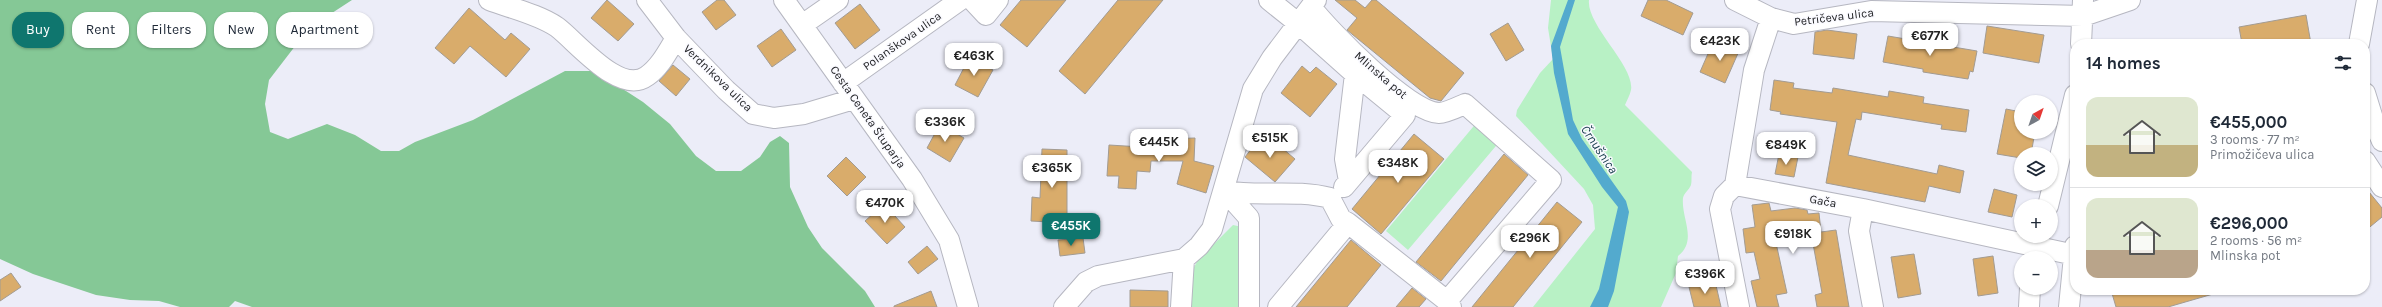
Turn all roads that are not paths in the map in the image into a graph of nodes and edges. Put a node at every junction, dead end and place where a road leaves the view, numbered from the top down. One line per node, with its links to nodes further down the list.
1 (489, 0): 19 (street)
2 (647, 0): 19 (street, Verdnikova ulica)
3 (784, 0): 18 (street, Cesta Ceneta Štuparja)
4 (838, 0): 18 (street)
5 (960, 0): 23 (street, Polanškova ulica)
6 (972, 0): 7 (street)
7 (998, 0)
8 (1268, 0): 17 (street)
9 (1734, 0): 16 (street, Petričeva ulica)
10 (2130, 0): 15 (street, Petričeva ulica)
11 (2367, 0): 21 (street)
12 (1314, 3): 17 (street); 25 (street, Mlinska pot)
13 (1873, 6): 14 (street, Petričeva ulica); 16 (street, Petričeva ulica)
14 (1976, 8): 15 (street, Petričeva ulica)
15 (2083, 8): 20 (street)
16 (1771, 18): 30 (street)
17 (1299, 24): 22 (street); 32 (street)
18 (802, 25): 23 (street, Cesta Ceneta Štuparja)
19 (676, 38): 23 (street, Verdnikova ulica)
20 (2082, 39)
21 (2360, 39)
22 (1354, 74): 25 (street); 29 (street)
23 (849, 91): 42 (street, Cesta Ceneta Štuparja)
24 (2370, 107): 27 (street)
25 (1409, 109): 29 (street); 41 (street, Mlinska pot)
26 (2070, 120): 33 (street)
27 (2382, 140)
28 (2370, 168): 31 (street)
29 (1349, 181): 35 (street)
30 (1735, 186): 34 (street, Gača); 47 (street)
31 (2382, 186)
32 (1225, 191): 35 (street); 38 (street); 45 (street)
33 (2050, 199)
34 (1863, 209): 36 (street, Gača); 48 (street)
35 (1345, 221): 41 (street); 46 (street)
36 (2037, 247): 37 (street, Gača)
37 (2070, 251)
38 (1184, 259): 43 (street); 44 (street)
39 (2030, 295): 49 (street)
40 (2070, 295): 50 (street)
41 (1449, 304)
42 (968, 307)
43 (1064, 307)
44 (1181, 307)
45 (1249, 307)
46 (1278, 307)
47 (1739, 307)
48 (1873, 307)
49 (2029, 307)
50 (2069, 307)

